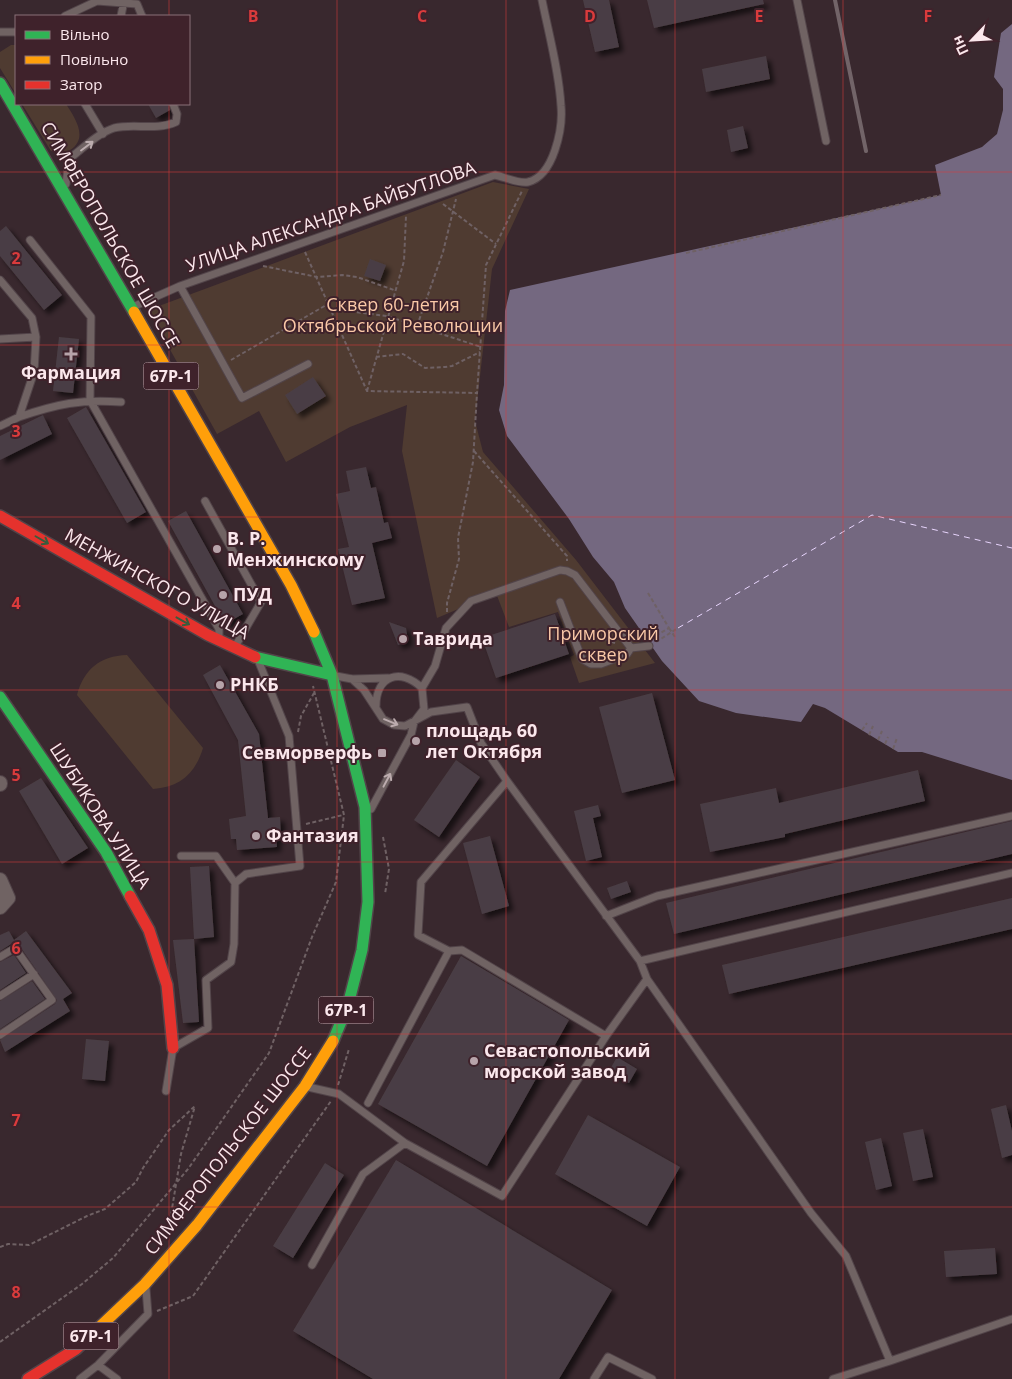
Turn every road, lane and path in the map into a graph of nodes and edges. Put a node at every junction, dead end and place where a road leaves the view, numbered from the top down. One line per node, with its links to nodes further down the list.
1 (542, 0): 18 (lane)
2 (797, 0): 15 (lane)
3 (124, 1): 4 (lane); 5 (lane); 6 (lane)
4 (74, 14)
5 (121, 15)
6 (142, 15)
7 (0, 32): 8 (lane)
8 (15, 32)
9 (0, 83): 10 (main road, СИМФЕРОПОЛЬСКОЕ ШОССЕ / 67Р-1)
10 (15, 105)
11 (15, 105): 16 (main road, СИМФЕРОПОЛЬСКОЕ ШОССЕ / 67Р-1)
12 (86, 105): 14 (lane)
13 (173, 105): 14 (lane)
14 (103, 134): 17 (lane, one-way to 14)
15 (826, 141)
16 (52, 159): 17 (lane); 20 (main road, СИМФЕРОПОЛЬСКОЕ ШОССЕ / 67Р-1)
17 (69, 159): 20 (lane)
18 (526, 183): 19 (lane, УЛИЦА АЛЕКСАНДРА БАЙБУТЛОВА); 27 (path)
19 (458, 188): 22 (lane, УЛИЦА АЛЕКСАНДРА БАЙБУТЛОВА); 24 (path)
20 (64, 192): 35 (main road, СИМФЕРОПОЛЬСКОЕ ШОССЕ / 67Р-1)
21 (941, 195): 28 (path)
22 (433, 196): 23 (lane, УЛИЦА АЛЕКСАНДРА БАЙБУТЛОВА); 24 (path)
23 (406, 206): 26 (lane, УЛИЦА АЛЕКСАНДРА БАЙБУТЛОВА); 33 (path)
24 (453, 211): 27 (path); 38 (path)
25 (30, 240): 48 (lane)
26 (301, 243): 29 (lane, УЛИЦА АЛЕКСАНДРА БАЙБУТЛОВА); 30 (path)
27 (496, 244): 41 (path)
28 (686, 253)
29 (245, 263): 30 (path); 32 (lane, УЛИЦА АЛЕКСАНДРА БАЙБУТЛОВА)
30 (317, 277): 33 (path); 34 (path)
31 (0, 280): 39 (lane)
32 (180, 286): 35 (lane, УЛИЦА АЛЕКСАНДРА БАЙБУТЛОВА); 45 (lane)
33 (394, 290): 37 (path)
34 (328, 304): 36 (path); 45 (path)
35 (132, 307): 69 (main road, СИМФЕРОПОЛЬСКОЕ ШОССЕ / 67Р-1)
36 (331, 309): 37 (path); 46 (path)
37 (387, 316): 38 (path); 43 (path)
38 (416, 326): 41 (path)
39 (36, 337): 40 (lane); 50 (lane)
40 (0, 339)
41 (480, 347): 42 (path)
42 (480, 352): 43 (path); 47 (path)
43 (376, 358): 46 (path)
44 (308, 364): 45 (lane)
45 (223, 365)
46 (367, 391): 47 (path)
47 (477, 393): 52 (path)
48 (90, 400): 49 (lane); 50 (lane); 63 (lane)
49 (121, 402)
50 (19, 416): 51 (lane)
51 (0, 426)
52 (474, 450): 55 (path); 59 (path)
53 (205, 501): 65 (lane)
54 (0, 516): 63 (main road, МЕНЖИНСКОГО УЛИЦА, one-way to 63)
55 (567, 570): 59 (lane); 66 (lane)
56 (648, 594): 60 (path)
57 (560, 602): 58 (lane)
58 (569, 627): 66 (path); 66 (lane)
59 (446, 628): 72 (lane)
60 (670, 628): 62 (path); 64 (path)
61 (678, 628): 64 (path)
62 (675, 637)
63 (219, 640): 65 (main road, МЕНЖИНСКОГО УЛИЦА)
64 (649, 643): 66 (lane)
65 (235, 648): 67 (main road, МЕНЖИНСКОГО УЛИЦА)
66 (631, 648)
67 (257, 658): 68 (main road, МЕНЖИНСКОГО УЛИЦА); 85 (lane)
68 (310, 672): 69 (main road, МЕНЖИНСКОГО УЛИЦА); 73 (path)
69 (332, 675): 71 (lane); 91 (main road, СИМФЕРОПОЛЬСКОЕ ШОССЕ / 67Р-1)
70 (388, 678): 71 (lane); 72 (lane); 75 (lane)
71 (352, 680): 75 (lane)
72 (422, 688): 76 (lane)
73 (314, 693): 85 (path); 89 (path)
74 (0, 697): 107 (main road, ШУБИКОВА УЛИЦА)
75 (376, 706): 76 (lane, one-way to 76)
76 (414, 722): 88 (lane); 91 (lane, one-way to 76)
77 (867, 723): 79 (path)
78 (873, 726): 81 (path)
79 (862, 730)
80 (882, 730): 84 (path)
81 (869, 735)
82 (888, 737): 86 (path)
83 (897, 738): 87 (path)
84 (878, 740)
85 (289, 744): 92 (lane)
86 (885, 744)
87 (893, 749)
88 (507, 782): 98 (lane); 99 (lane)
89 (344, 815): 92 (path); 112 (path)
90 (1012, 816): 98 (lane)
91 (365, 823): 108 (main road, СИМФЕРОПОЛЬСКОЕ ШОССЕ / 67Р-1)
92 (296, 826): 96 (lane)
93 (181, 856): 96 (lane)
94 (1012, 873): 101 (lane)
95 (0, 880): 97 (street)
96 (235, 883): 107 (lane)
97 (0, 907)
98 (606, 916): 101 (lane)
99 (449, 951): 106 (lane); 110 (lane)
100 (0, 957): 102 (lane)
101 (640, 961): 103 (lane)
102 (34, 974): 104 (lane); 105 (lane)
103 (647, 979): 106 (lane); 119 (lane)
104 (0, 996)
105 (0, 1035)
106 (606, 1036): 111 (lane)
107 (173, 1048): 109 (lane)
108 (305, 1086): 111 (lane); 116 (main road, СИМФЕРОПОЛЬСКОЕ ШОССЕ / 67Р-1)
109 (166, 1090)
110 (368, 1103)
111 (405, 1143): 115 (lane)
112 (177, 1179): 113 (path); 114 (path); 118 (path)
113 (166, 1239)
114 (0, 1247)
115 (312, 1265)
116 (146, 1284): 120 (lane); 121 (main road, СИМФЕРОПОЛЬСКОЕ ШОССЕ / 67Р-1)
117 (1012, 1319): 119 (lane)
118 (0, 1342)
119 (890, 1361): 126 (lane)
120 (98, 1365): 122 (lane); 123 (lane)
121 (28, 1379)
122 (80, 1379)
123 (117, 1379)
124 (594, 1379): 125 (lane)
125 (652, 1379)
126 (833, 1379)

